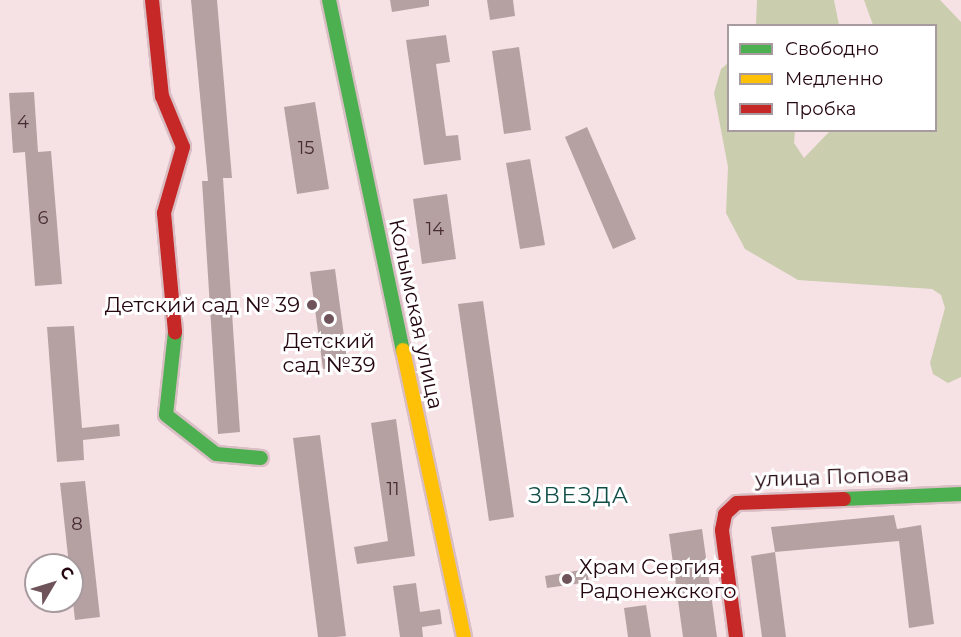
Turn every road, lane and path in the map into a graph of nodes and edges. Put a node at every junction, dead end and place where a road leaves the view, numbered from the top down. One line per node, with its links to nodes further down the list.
1 (152, 0): 3 (street)
2 (329, 0): 5 (street, Колымская улица)
3 (261, 458)
4 (961, 494): 6 (street, улица Попова)
5 (464, 637)
6 (736, 637)

